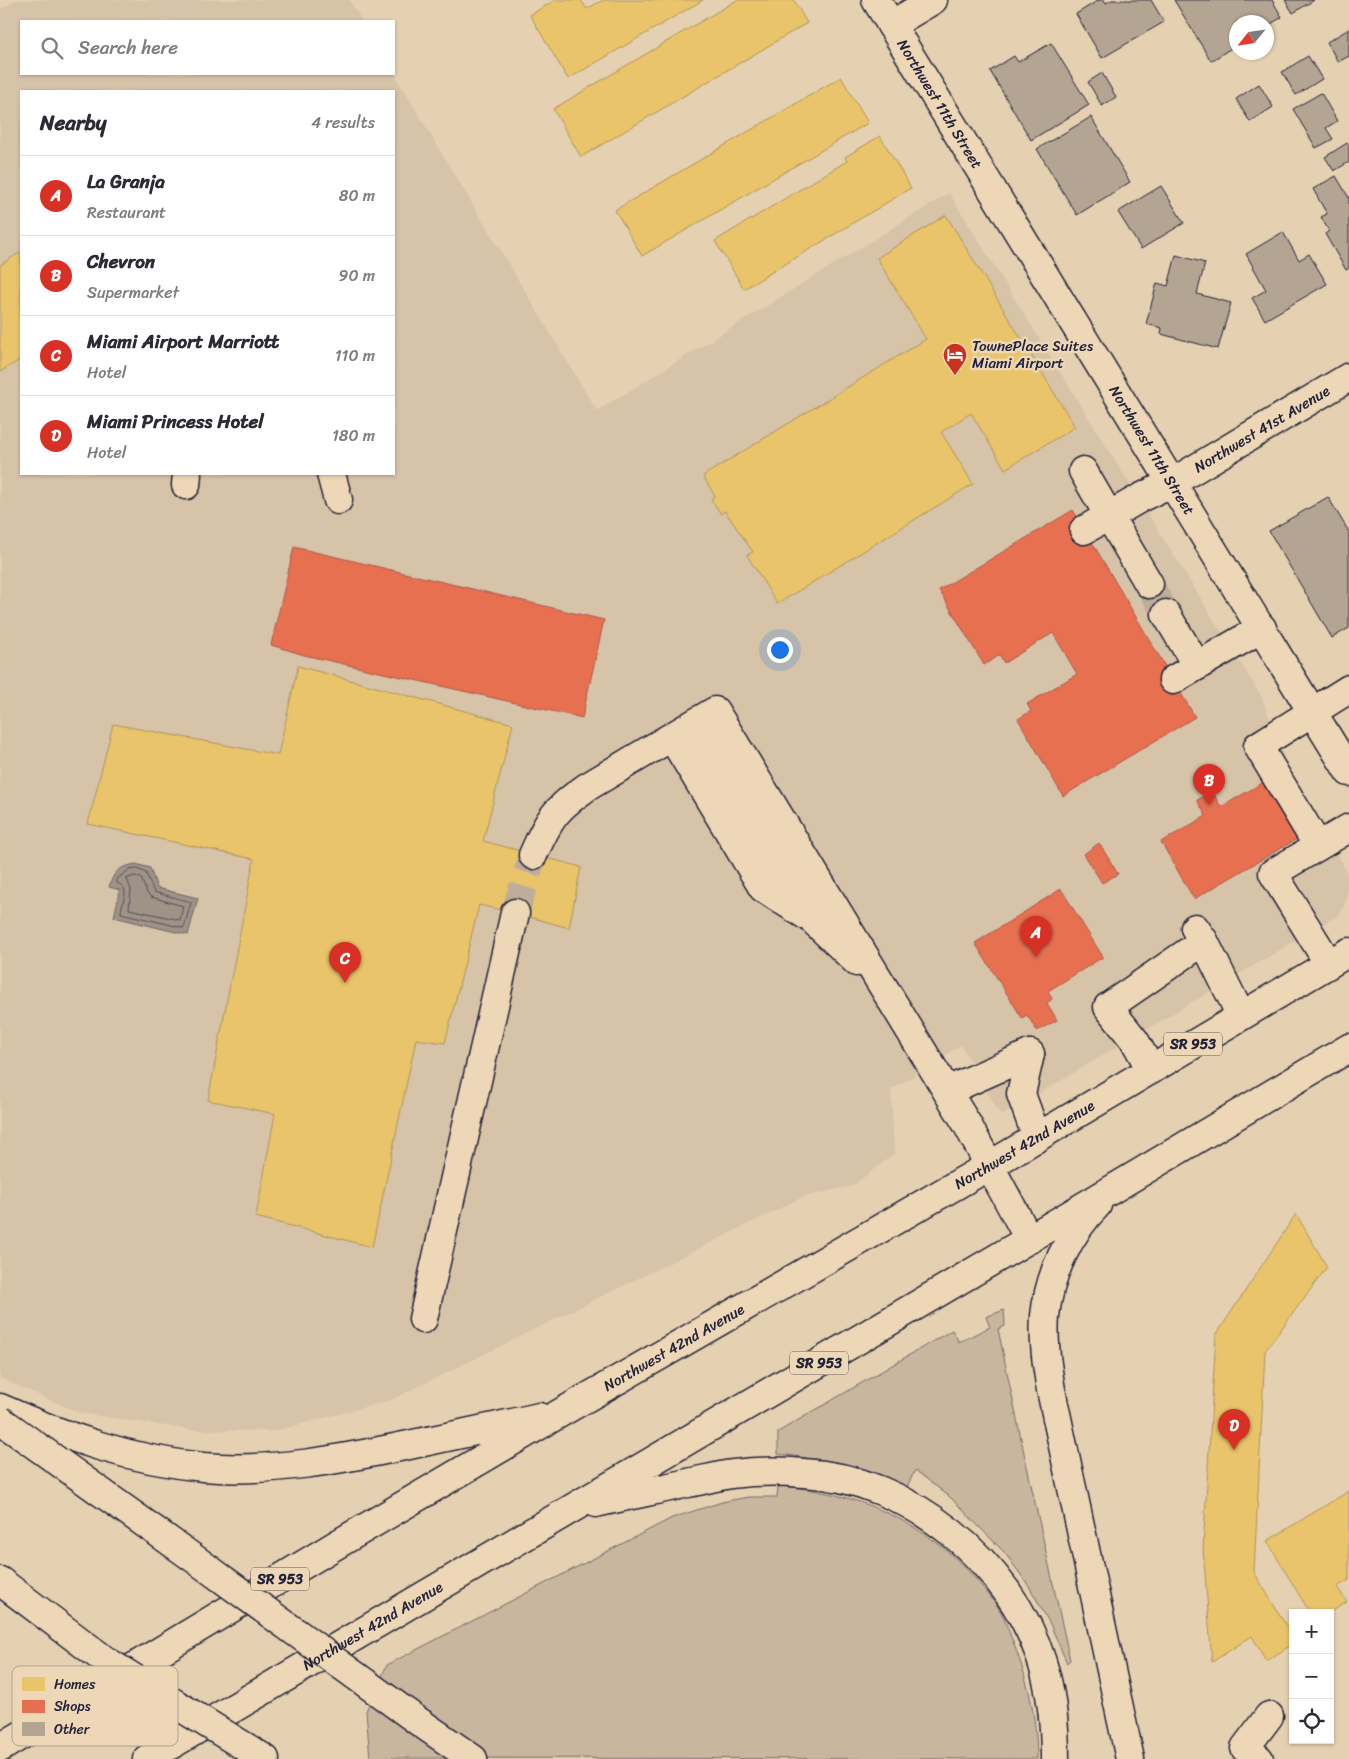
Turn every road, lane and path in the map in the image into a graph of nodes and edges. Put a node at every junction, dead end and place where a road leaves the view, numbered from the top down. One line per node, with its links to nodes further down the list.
1 (876, 0): 3 (main road, Northwest 11th Street)
2 (933, 0): 3 (main road)
3 (891, 25): 7 (main road, Northwest 11th Street)
4 (1349, 377): 7 (main road, Northwest 41st Avenue)
5 (1083, 471): 9 (main road)
6 (331, 475): 8 (main road)
7 (1173, 482): 9 (main road, Northwest 41st Avenue); 13 (main road, Northwest 11th Street)
8 (338, 500)
9 (1109, 516): 10 (main road, Northwest 41st Avenue); 11 (main road)
10 (1084, 530)
11 (1149, 584)
12 (1166, 614): 14 (main road)
13 (1262, 628): 14 (main road); 17 (main road, Northwest 11th Street)
14 (1197, 666): 15 (main road)
15 (1173, 680)
16 (1349, 689): 17 (main road)
17 (1312, 711): 19 (main road, Northwest 11th Street); 22 (main road)
18 (694, 724): 23 (main road); 26 (main road); 26 (main road)
19 (1339, 734): 20 (main road, Northwest 11th Street)
20 (1349, 772)
21 (1349, 828): 22 (main road)
22 (1318, 846): 25 (main road)
23 (533, 855)
24 (515, 913): 35 (main road)
25 (1339, 958): 27 (main road, Northwest 42nd Avenue / SR 953)
26 (885, 989): 30 (main road)
27 (1241, 1016): 29 (main road, Northwest 42nd Avenue / SR 953); 29 (main road)
28 (1349, 1048): 33 (main road, Northwest 42nd Avenue / SR 953)
29 (1151, 1070): 31 (main road, Northwest 42nd Avenue / SR 953)
30 (947, 1091): 31 (main road); 32 (main road)
31 (1037, 1138): 32 (main road, Northwest 42nd Avenue / SR 953)
32 (989, 1166): 34 (main road); 37 (main road, Northwest 42nd Avenue / SR 953)
33 (1117, 1185): 34 (main road, Northwest 42nd Avenue / SR 953); 54 (main road)
34 (1029, 1239): 39 (main road, Northwest 42nd Avenue / SR 953)
35 (423, 1319)
36 (0, 1408): 37 (main road)
37 (562, 1412): 42 (main road, Northwest 42nd Avenue / SR 953)
38 (0, 1420): 52 (main road, bridge)
39 (572, 1508): 46 (main road, Northwest 42nd Avenue / SR 953); 53 (main road)
40 (0, 1581): 41 (main road, bridge)
41 (114, 1666)
42 (136, 1666)
43 (178, 1709): 50 (main road, bridge)
44 (1270, 1716): 49 (main road)
45 (12, 1741): 48 (main road, Northwest 42nd Avenue / SR 953)
46 (178, 1741)
47 (169, 1746): 51 (main road, Northwest 42nd Avenue / SR 953)
48 (0, 1748)
49 (1252, 1753)
50 (248, 1755)
51 (147, 1759)
52 (473, 1759)
53 (1055, 1759)
54 (1130, 1759)

